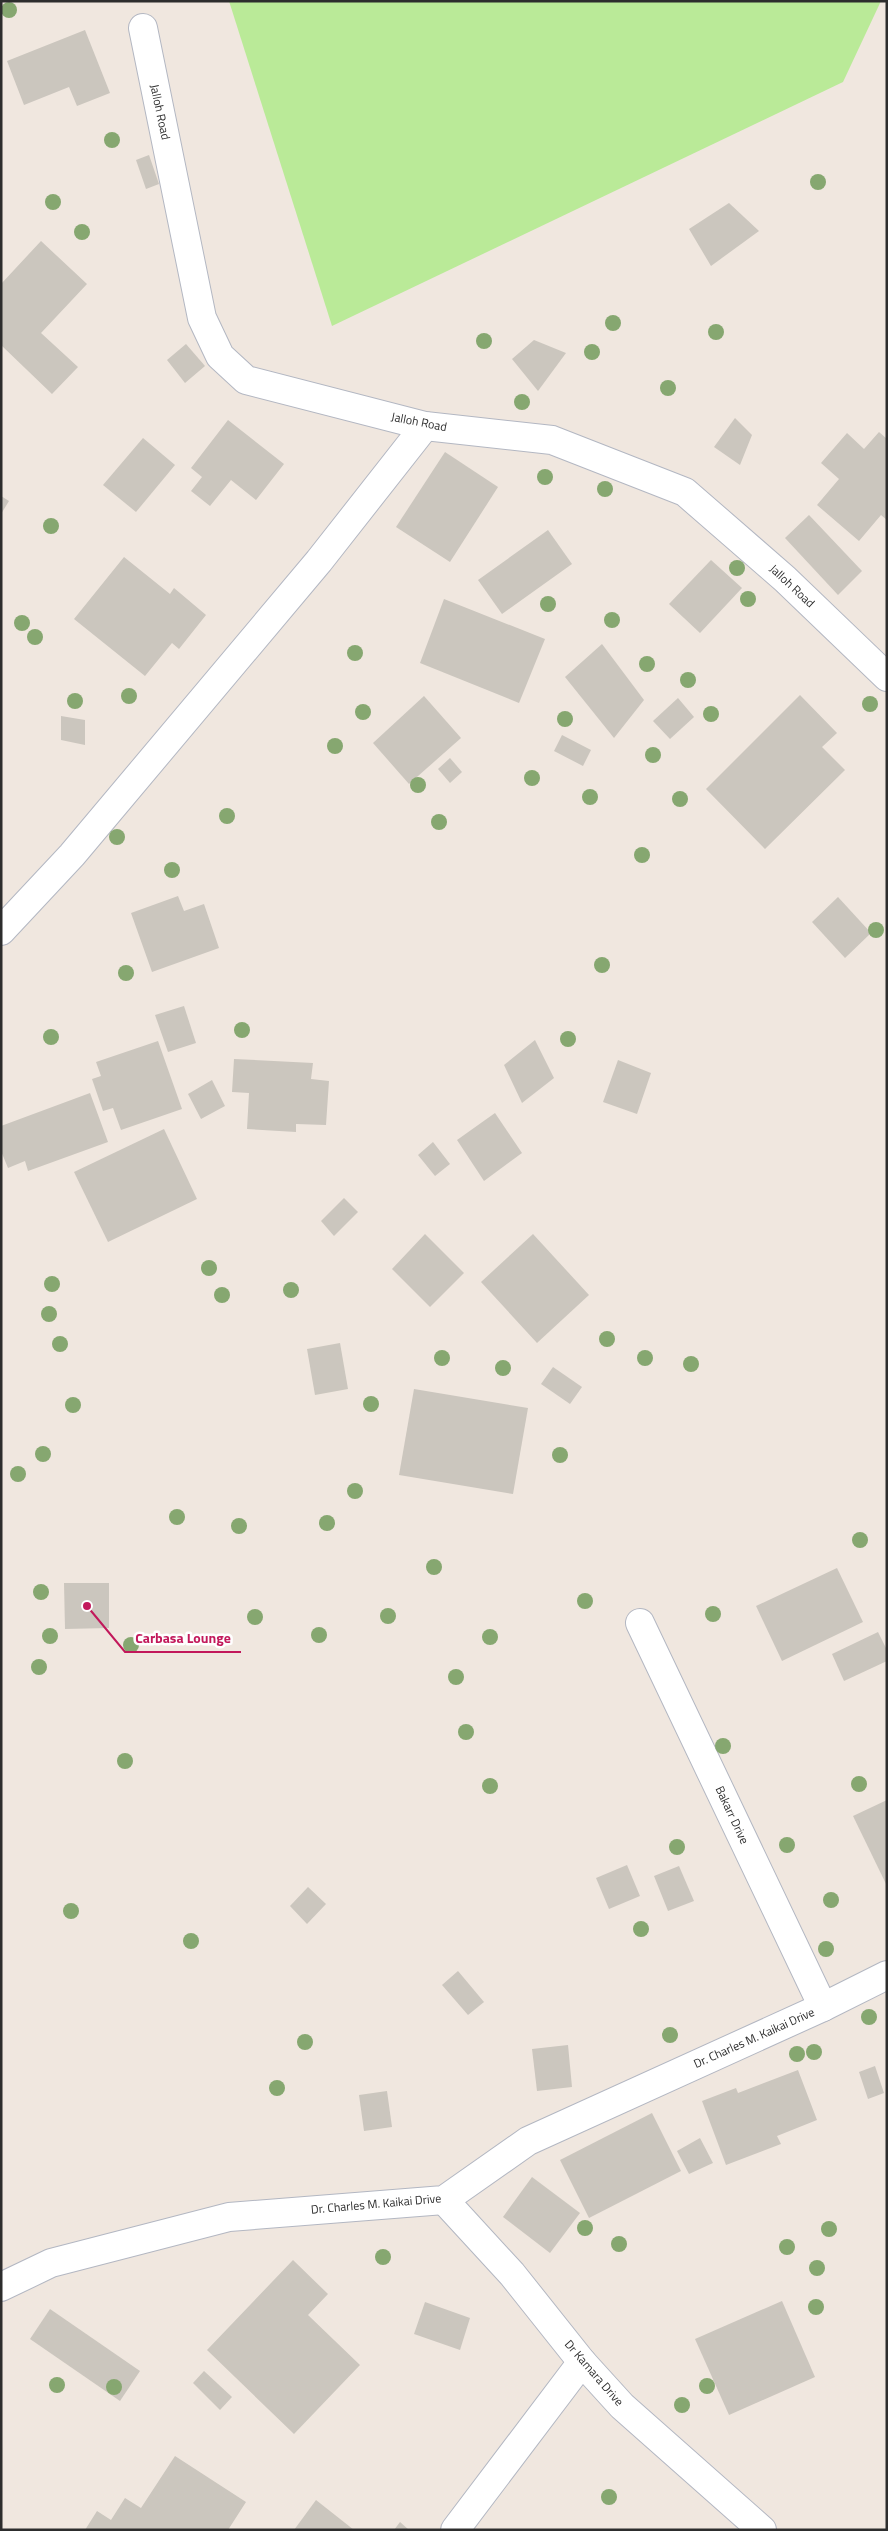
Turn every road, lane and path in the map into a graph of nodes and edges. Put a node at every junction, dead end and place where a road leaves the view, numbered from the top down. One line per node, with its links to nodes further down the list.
1 (143, 28): 2 (street, Jalloh Road)
2 (425, 426): 3 (street, Jalloh Road); 4 (street)
3 (887, 677)
4 (1, 931)
5 (640, 1623): 7 (street, Bakarr Drive)
6 (887, 1975): 7 (street, Dr. Charles M. Kaikai Drive)
7 (823, 2007): 8 (street, Dr. Charles M. Kaikai Drive)
8 (444, 2200): 9 (street, Dr. Charles M. Kaikai Drive); 10 (street, Dr Kamara Drive)
9 (1, 2287)
10 (582, 2362): 11 (street); 12 (street, Dr Kamara Drive)
11 (454, 2530)
12 (762, 2530)

